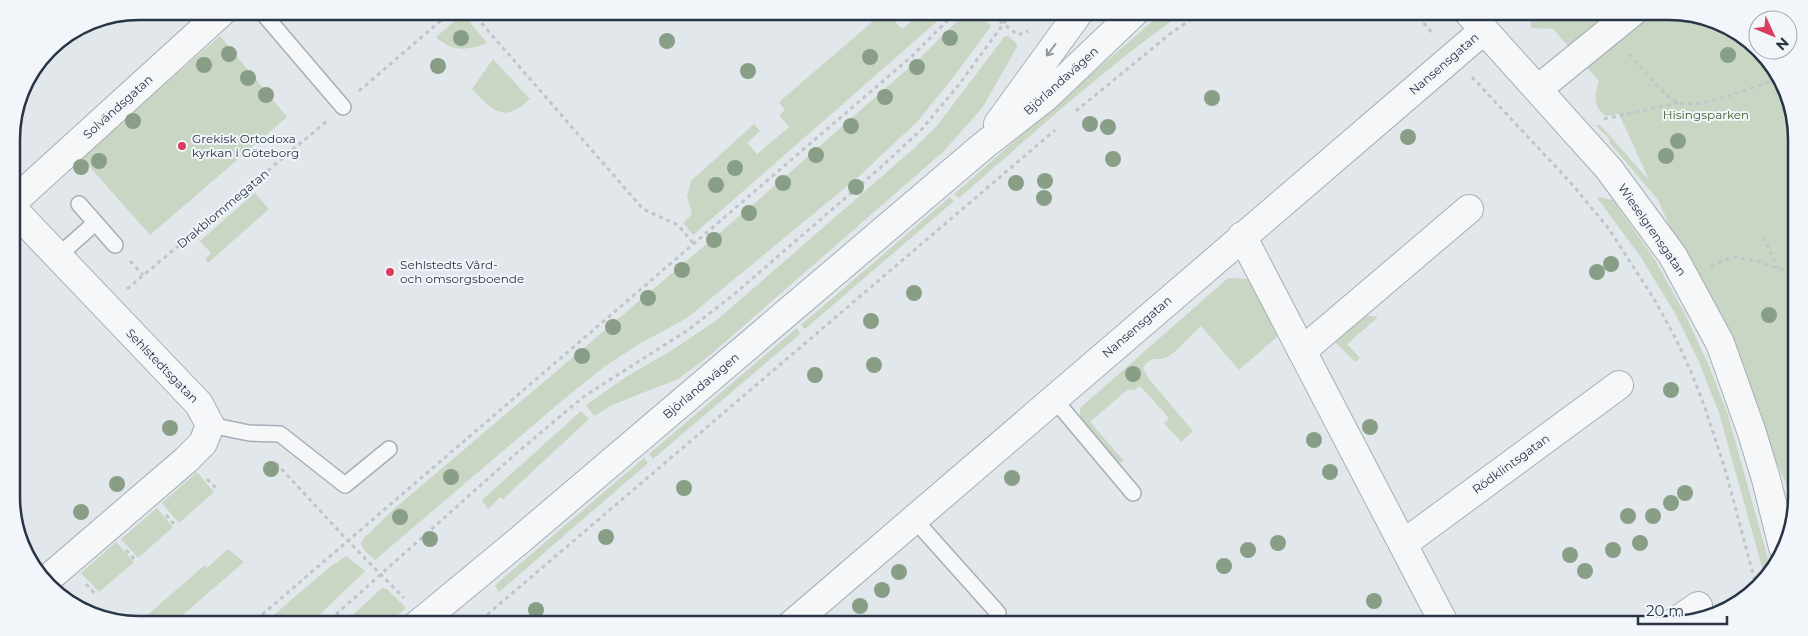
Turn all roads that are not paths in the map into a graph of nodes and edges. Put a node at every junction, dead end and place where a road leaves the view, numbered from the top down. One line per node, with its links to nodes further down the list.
1 (213, 20): 10 (street, Solvändsgatan)
2 (270, 20): 8 (lane)
3 (1074, 20): 9 (street, Björlandavägen, one-way to 9)
4 (1127, 20): 9 (street, Björlandavägen)
5 (1475, 20): 7 (street, Wieselgrensgatan); 15 (street, Nansensgatan)
6 (1623, 20): 7 (street)
7 (1538, 89): 25 (street, Wieselgrensgatan)
8 (343, 107)
9 (983, 146): 31 (street, Björlandavägen)
10 (20, 196)
11 (79, 204): 14 (lane)
12 (1469, 209): 18 (street)
13 (20, 216): 17 (street, Sehlstedtsgatan)
14 (96, 223): 16 (lane); 17 (lane)
15 (1242, 236): 18 (street); 20 (street, Nansensgatan)
16 (115, 245)
17 (58, 256): 21 (street, Sehlstedtsgatan)
18 (1302, 351): 26 (street)
19 (1619, 385): 26 (street, Rödklintsgatan)
20 (1054, 400): 23 (lane); 24 (street, Nansensgatan)
21 (210, 425): 22 (lane); 27 (street)
22 (389, 450)
23 (1133, 494)
24 (914, 519): 29 (lane); 32 (street, Nansensgatan)
25 (1781, 538)
26 (1403, 544): 33 (street)
27 (51, 576)
28 (1698, 606): 30 (street)
29 (998, 613)
30 (1685, 615)
31 (427, 616)
32 (801, 616)
33 (1441, 616)

